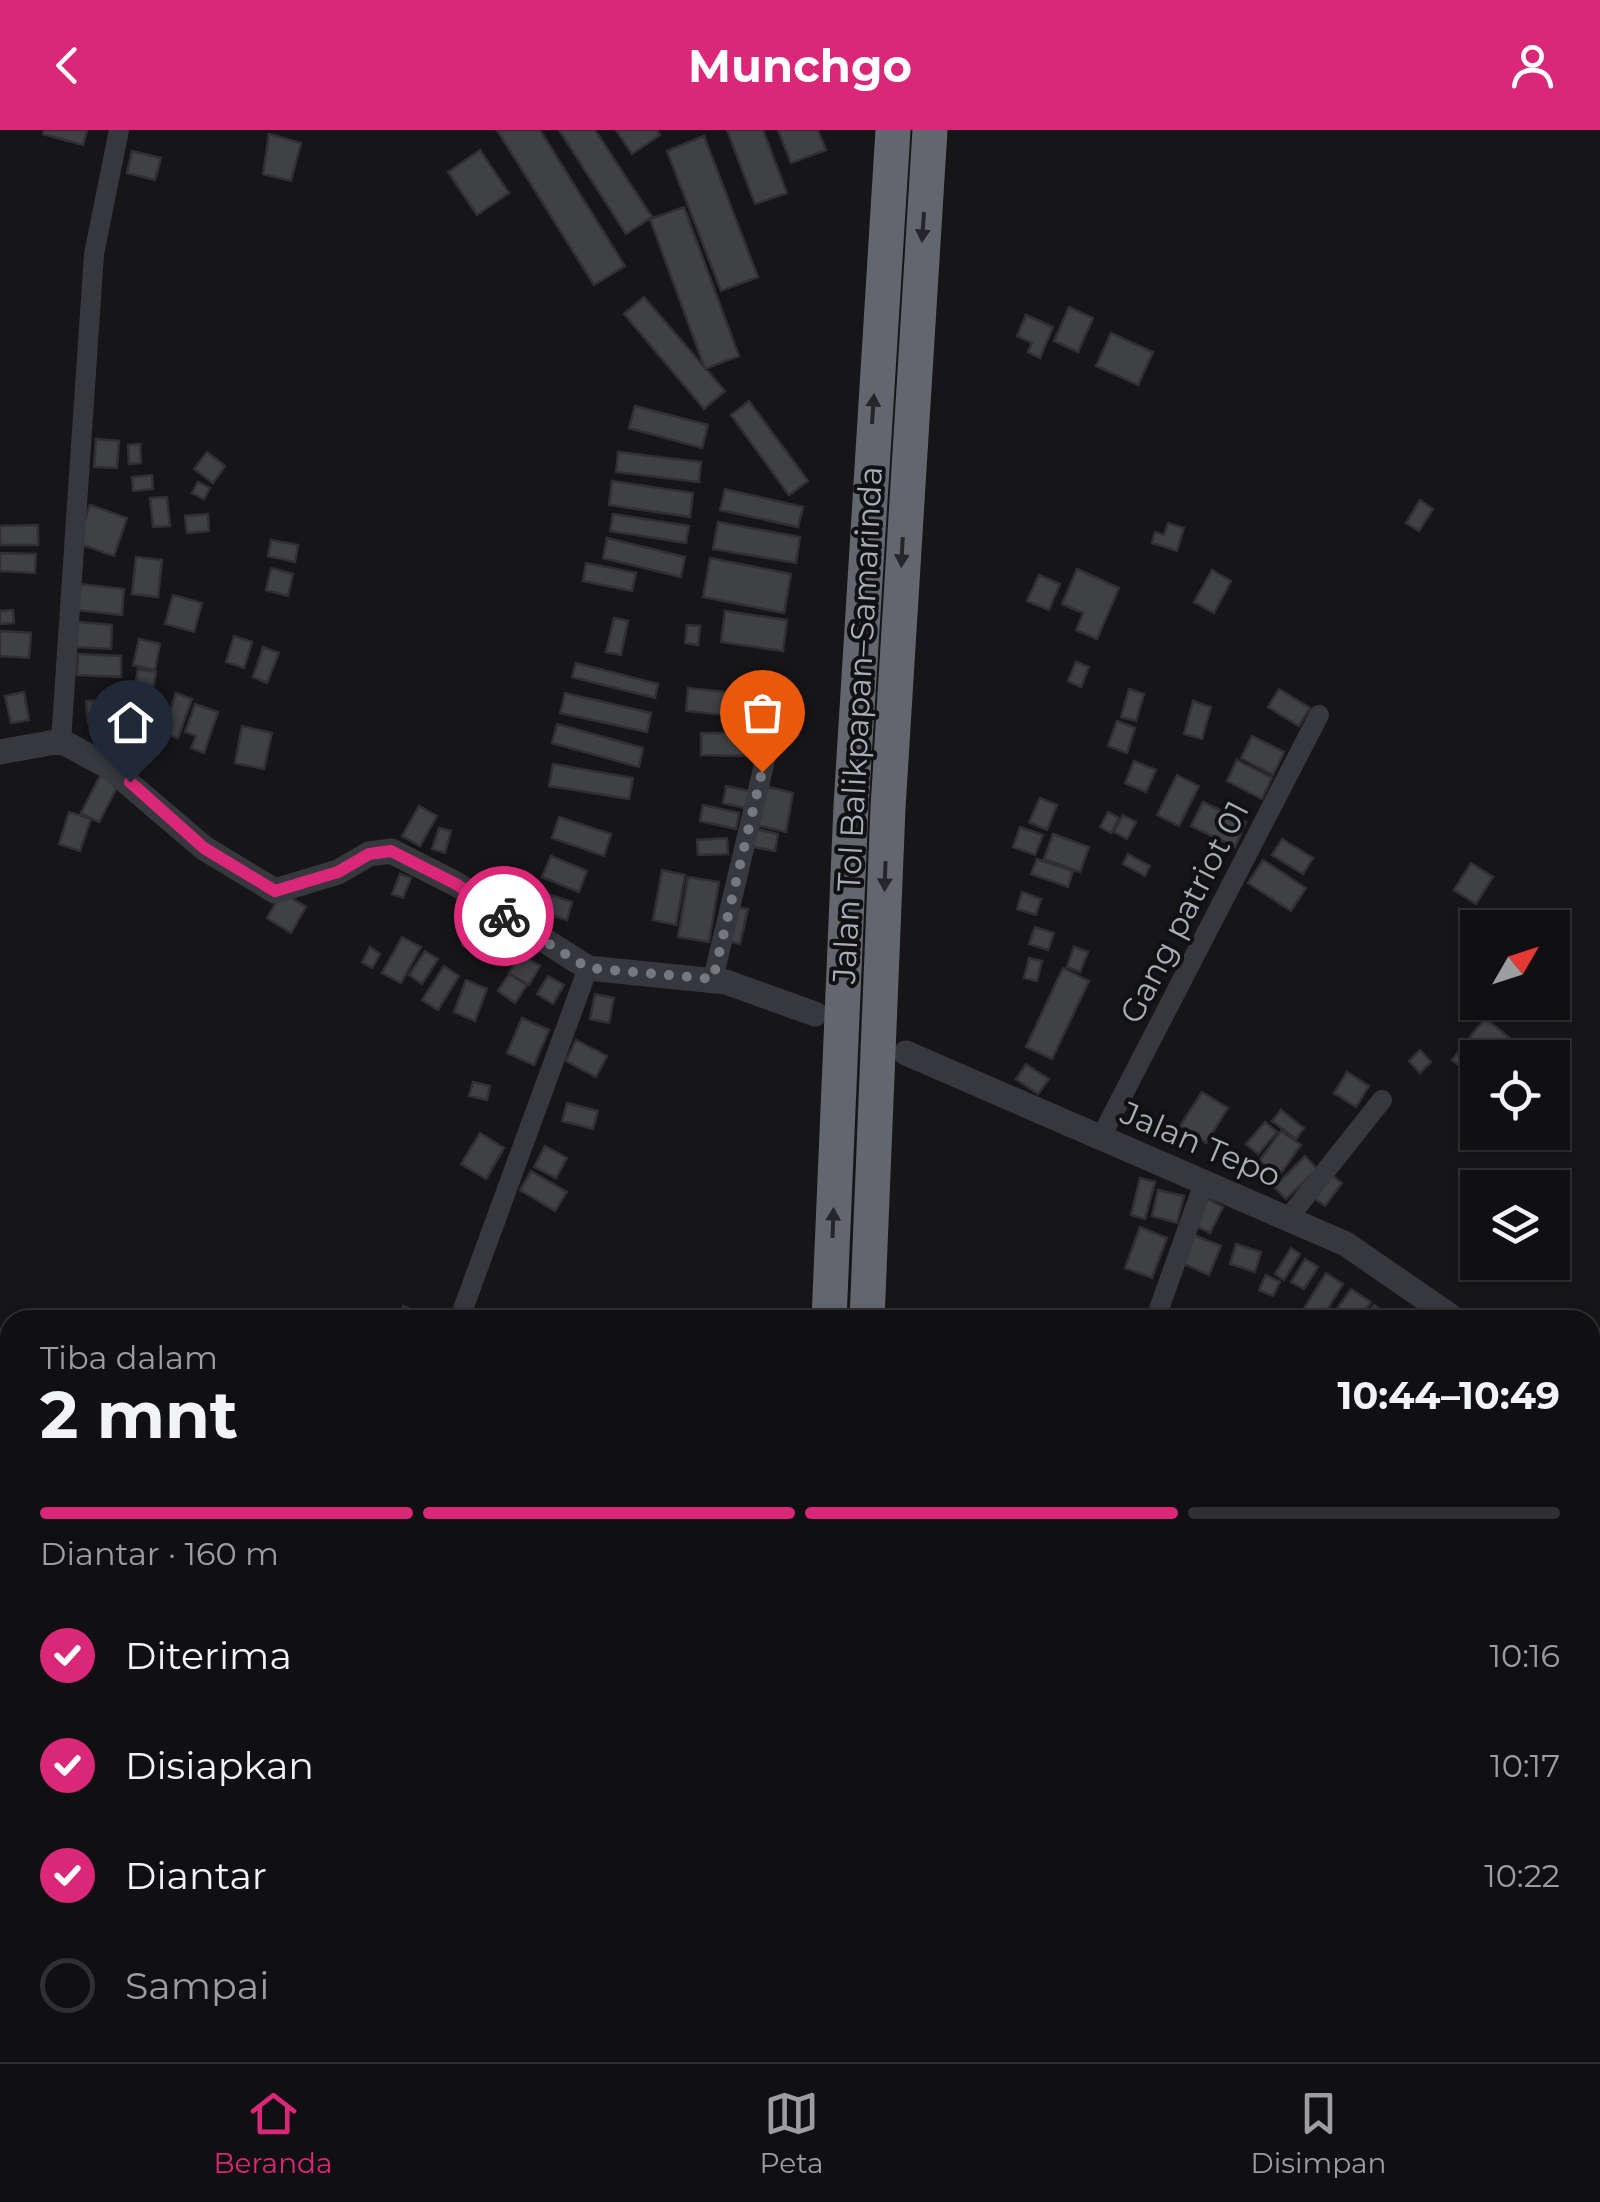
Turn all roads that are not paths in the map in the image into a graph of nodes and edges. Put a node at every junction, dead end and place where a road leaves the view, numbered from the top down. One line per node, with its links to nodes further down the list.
1 (119, 130): 5 (street)
2 (893, 130): 17 (highway, Jalan Tol Balikpapan–Samarinda, one-way to 2)
3 (930, 130): 18 (highway, Jalan Tol Balikpapan–Samarinda, one-way to 18)
4 (1320, 715): 13 (street, Gang patriot 01)
5 (60, 741): 6 (street); 8 (street)
6 (0, 752)
7 (767, 752): 9 (street)
8 (588, 968): 9 (street); 16 (street)
9 (713, 979): 10 (street)
10 (815, 1014)
11 (906, 1053): 13 (street, Jalan Tepo)
12 (1382, 1100): 15 (street)
13 (1101, 1136): 14 (street, Jalan Tepo)
14 (1204, 1183): 15 (street, Jalan Tepo); 19 (street)
15 (1289, 1217): 20 (street, Jalan Tepo)
16 (463, 1310)
17 (830, 1310)
18 (867, 1310)
19 (1158, 1310)
20 (1442, 1310)

